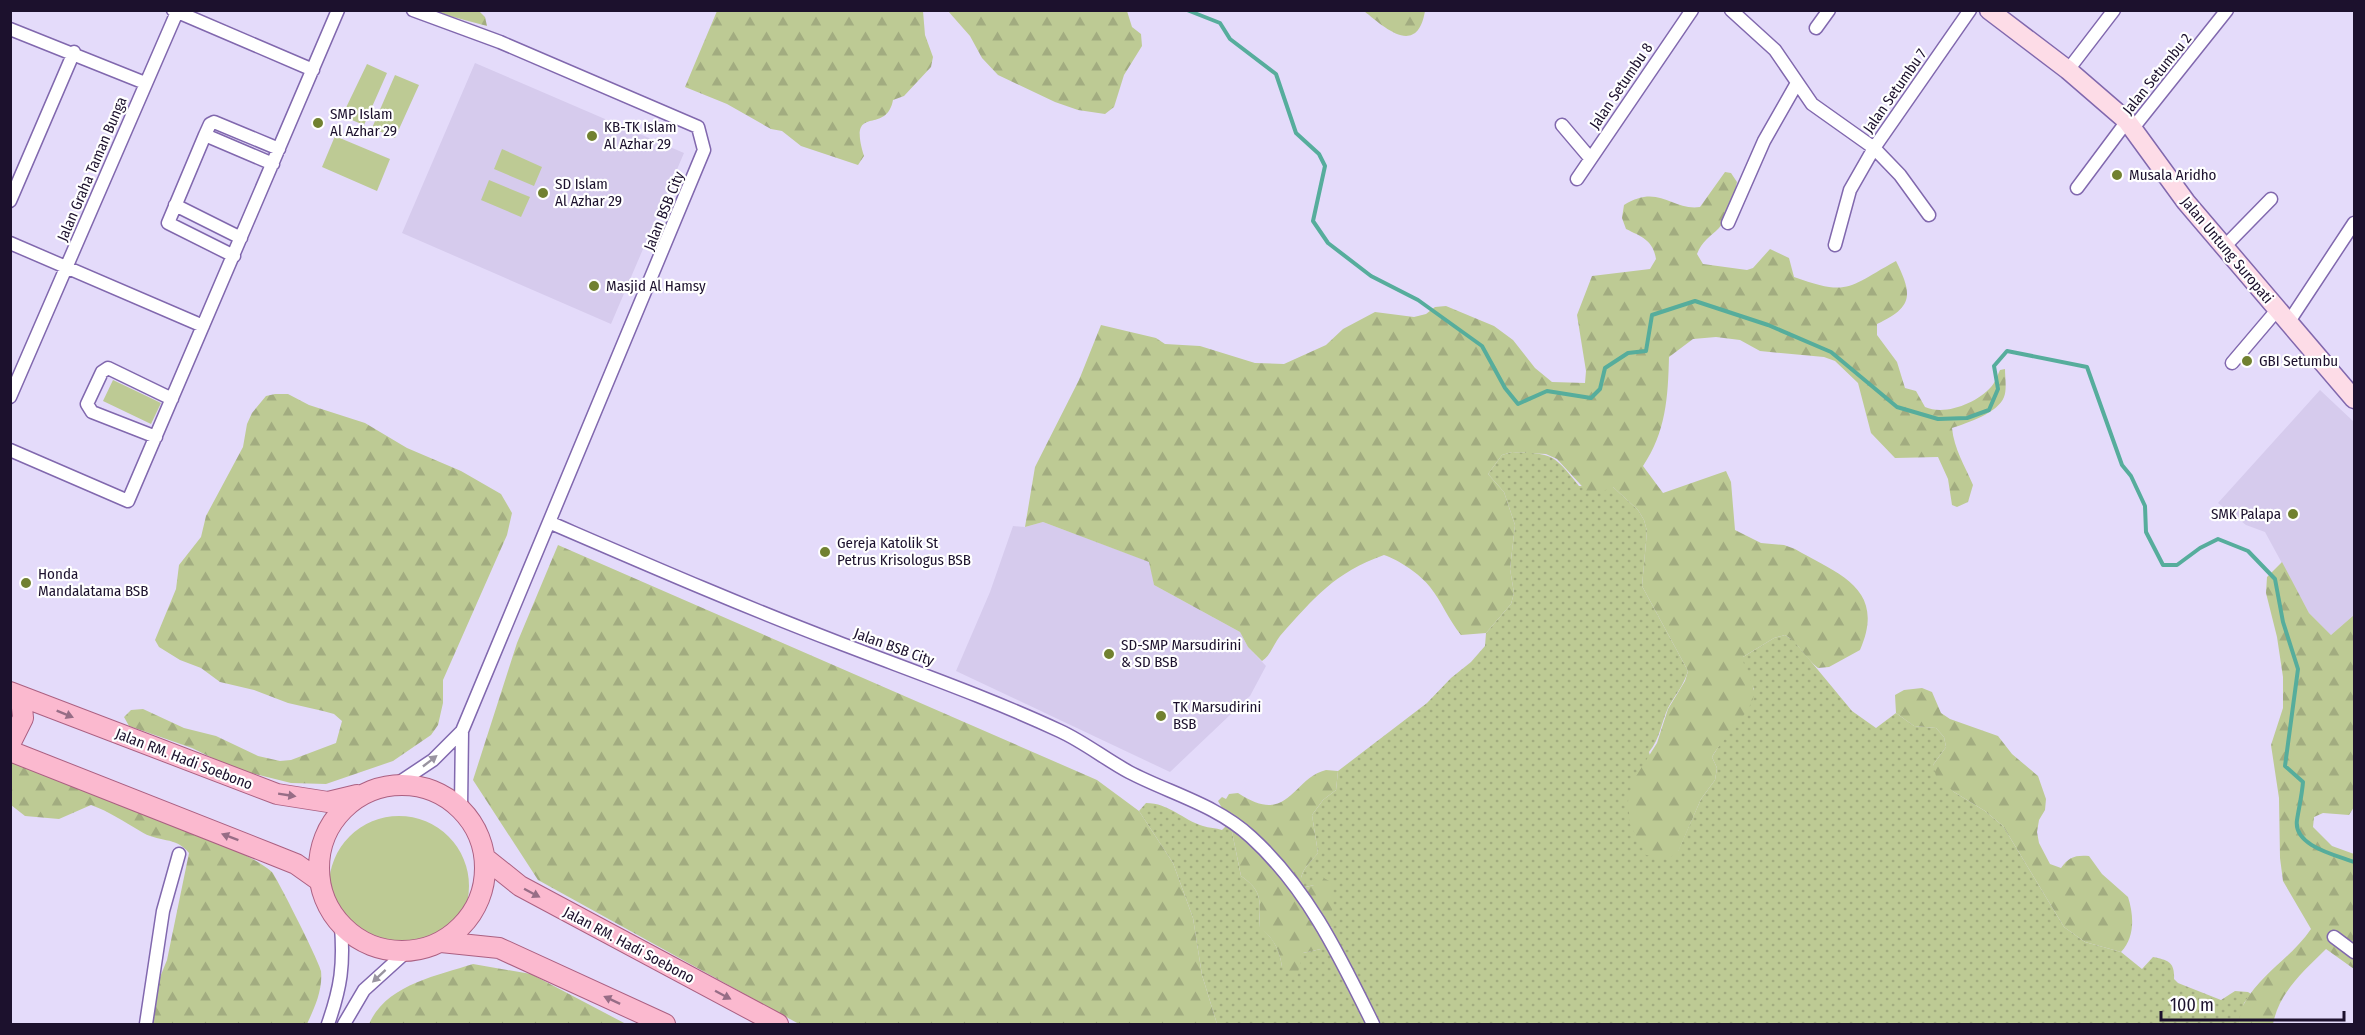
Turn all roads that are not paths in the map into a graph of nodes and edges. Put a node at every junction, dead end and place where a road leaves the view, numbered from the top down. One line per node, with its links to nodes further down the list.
1 (338, 10): 14 (street)
2 (412, 10): 47 (street, Jalan BSB City)
3 (1692, 10): 23 (street, Jalan Setumbu 8)
4 (1731, 10): 17 (street)
5 (1829, 10): 11 (street)
6 (1970, 10): 21 (street, Jalan Setumbu 7)
7 (1989, 10): 15 (main road, Jalan Untung Suropati)
8 (2114, 10): 15 (street)
9 (175, 11): 14 (street, Jalan Graha Taman Bunga); 16 (street, Jalan Graha Taman Bunga)
10 (2223, 12): 18 (street, Jalan Setumbu 2)
11 (1816, 28)
12 (10, 29): 13 (street, Jalan Graha Taman Bunga)
13 (74, 52): 16 (street, Jalan Graha Taman Bunga); 28 (street)
14 (313, 70): 22 (street)
15 (2068, 70): 18 (main road, Jalan Untung Suropati)
16 (145, 83): 38 (street, Jalan Graha Taman Bunga)
17 (1797, 83): 21 (street); 31 (street)
18 (2130, 124): 26 (street, Jalan Setumbu 2); 36 (main road, Jalan Untung Suropati)
19 (1562, 125): 23 (street)
20 (205, 135): 22 (street); 24 (street); 29 (street)
21 (1874, 148): 30 (street, Jalan Setumbu 7); 35 (street)
22 (279, 149): 24 (street)
23 (1590, 158): 25 (street, Jalan Setumbu 8)
24 (273, 164): 33 (street)
25 (1577, 178)
26 (2077, 188)
27 (2271, 199): 36 (street)
28 (10, 201)
29 (175, 205): 33 (street); 37 (street)
30 (1929, 215)
31 (1728, 223)
32 (2354, 225): 39 (street)
33 (241, 238): 37 (street)
34 (10, 243): 38 (street, Jalan Graha Taman Bunga)
35 (1835, 245)
36 (2224, 247): 39 (main road, Jalan Untung Suropati)
37 (234, 256): 40 (street)
38 (66, 267): 40 (street, Jalan Graha Taman Bunga); 42 (street, Jalan Graha Taman Bunga)
39 (2282, 316): 41 (street); 44 (main road, Jalan Untung Suropati)
40 (203, 326): 43 (street)
41 (2232, 363)
42 (10, 397)
43 (172, 399): 45 (street); 45 (street)
44 (2355, 399)
45 (156, 437): 46 (street)
46 (10, 450)
47 (551, 523): 49 (street, Jalan BSB City); 68 (street, Jalan BSB City)
48 (16, 695): 50 (main road); 53 (main road, Jalan RM. Hadi Soebono, one-way to 53)
49 (462, 731): 52 (street, Jalan BSB City, one-way to 49); 54 (street, Jalan BSB City)
50 (10, 744)
51 (10, 751): 57 (main road, one-way to 51)
52 (394, 786): 53 (main road, Jalan RM. Hadi Soebono); 54 (main road, Jalan RM. Hadi Soebono)
53 (363, 794): 57 (main road, Jalan RM. Hadi Soebono)
54 (461, 807): 56 (main road, Jalan RM. Hadi Soebono)
55 (179, 855): 63 (street)
56 (485, 858): 60 (main road, Jalan RM. Hadi Soebono); 67 (main road, Jalan RM. Hadi Soebono, one-way to 67)
57 (320, 880): 58 (main road, Jalan RM. Hadi Soebono)
58 (341, 926): 61 (main road, Jalan RM. Hadi Soebono); 64 (street)
59 (2334, 937): 62 (street)
60 (441, 942): 61 (main road, Jalan RM. Hadi Soebono); 66 (main road, Jalan RM. Hadi Soebono, one-way to 60)
61 (406, 952): 65 (street, one-way to 65)
62 (2355, 952)
63 (146, 1024)
64 (328, 1024)
65 (344, 1024)
66 (665, 1024)
67 (778, 1024)
68 (1373, 1024)

